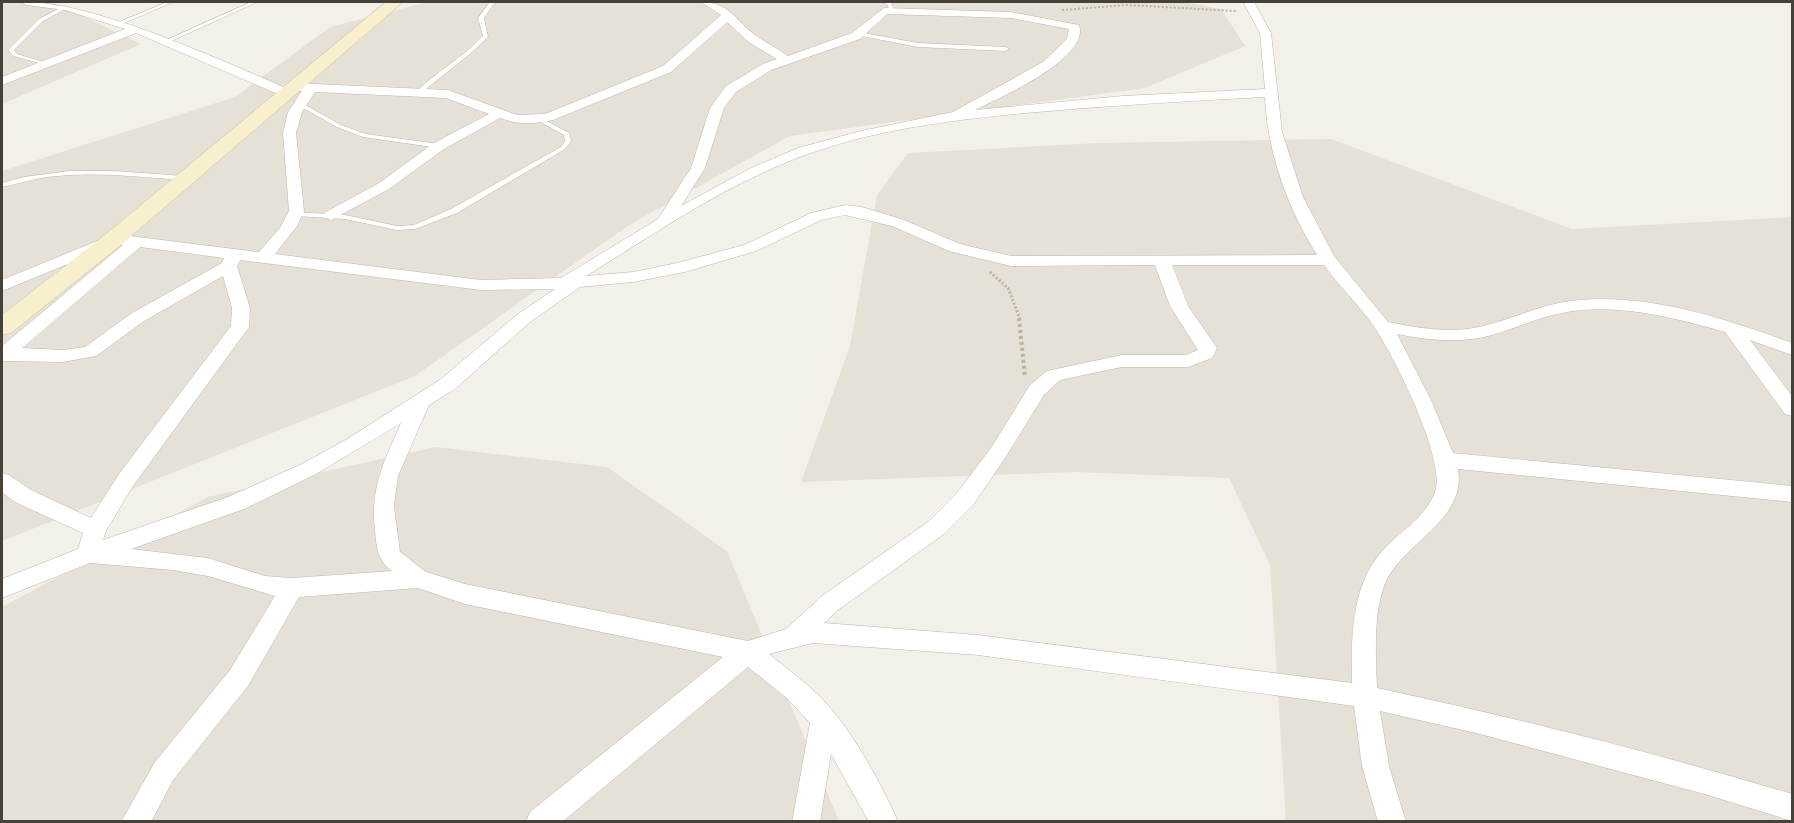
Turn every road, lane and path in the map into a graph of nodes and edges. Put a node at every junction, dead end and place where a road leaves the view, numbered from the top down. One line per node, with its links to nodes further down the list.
1 (28, 2): 8 (street)
2 (170, 2): 12 (lane)
3 (254, 2): 15 (lane)
4 (395, 2): 20 (street)
5 (492, 2): 21 (lane)
6 (706, 2): 10 (street)
7 (889, 6): 11 (street); 14 (street)
8 (66, 7): 12 (street); 18 (lane)
9 (1254, 7): 11 (path); 22 (street)
10 (728, 15): 17 (street); 25 (street)
11 (1042, 20): 24 (street)
12 (120, 23): 13 (street)
13 (136, 29): 15 (street); 18 (street)
14 (858, 34): 16 (lane); 17 (street)
15 (167, 41): 20 (street)
16 (1006, 49)
17 (786, 60): 31 (street)
18 (45, 63): 19 (street)
19 (2, 81)
20 (297, 92): 21 (street); 26 (lane); 27 (street); 29 (street)
21 (419, 92): 23 (street)
22 (1271, 93): 24 (street); 37 (street)
23 (500, 113): 25 (street); 26 (street)
24 (954, 116): 31 (street)
25 (539, 118): 30 (lane)
26 (439, 146): 30 (street)
27 (184, 178): 28 (lane); 32 (street)
28 (2, 185)
29 (296, 214): 30 (lane); 35 (street)
30 (331, 215)
31 (661, 223): 39 (street)
32 (114, 239): 33 (street); 40 (street); 42 (street)
33 (136, 242): 36 (street); 45 (street)
34 (955, 248): 38 (street); 39 (street); 47 (path)
35 (265, 256): 36 (street); 39 (street)
36 (231, 259): 45 (street); 52 (street)
37 (1328, 260): 38 (street); 41 (street)
38 (1162, 262): 47 (street)
39 (568, 282): 46 (street)
40 (2, 286)
41 (1383, 326): 43 (street); 49 (street)
42 (2, 327)
43 (1732, 328): 44 (street); 48 (street)
44 (1792, 349)
45 (2, 354)
46 (421, 401): 53 (street); 54 (street)
47 (1026, 405): 57 (street)
48 (1792, 409)
49 (1445, 460): 51 (street); 59 (street)
50 (2, 481): 52 (street)
51 (1792, 494)
52 (95, 529): 53 (street)
53 (88, 554): 55 (street); 56 (street)
54 (418, 579): 55 (street); 58 (street)
55 (292, 588): 62 (street)
56 (2, 589)
57 (793, 637): 58 (street); 59 (street)
58 (748, 652): 60 (street); 63 (street)
59 (1364, 696): 61 (street); 66 (street)
60 (824, 719): 64 (street); 65 (street)
61 (1792, 808)
62 (135, 822)
63 (540, 822)
64 (806, 822)
65 (884, 822)
66 (1392, 822)

